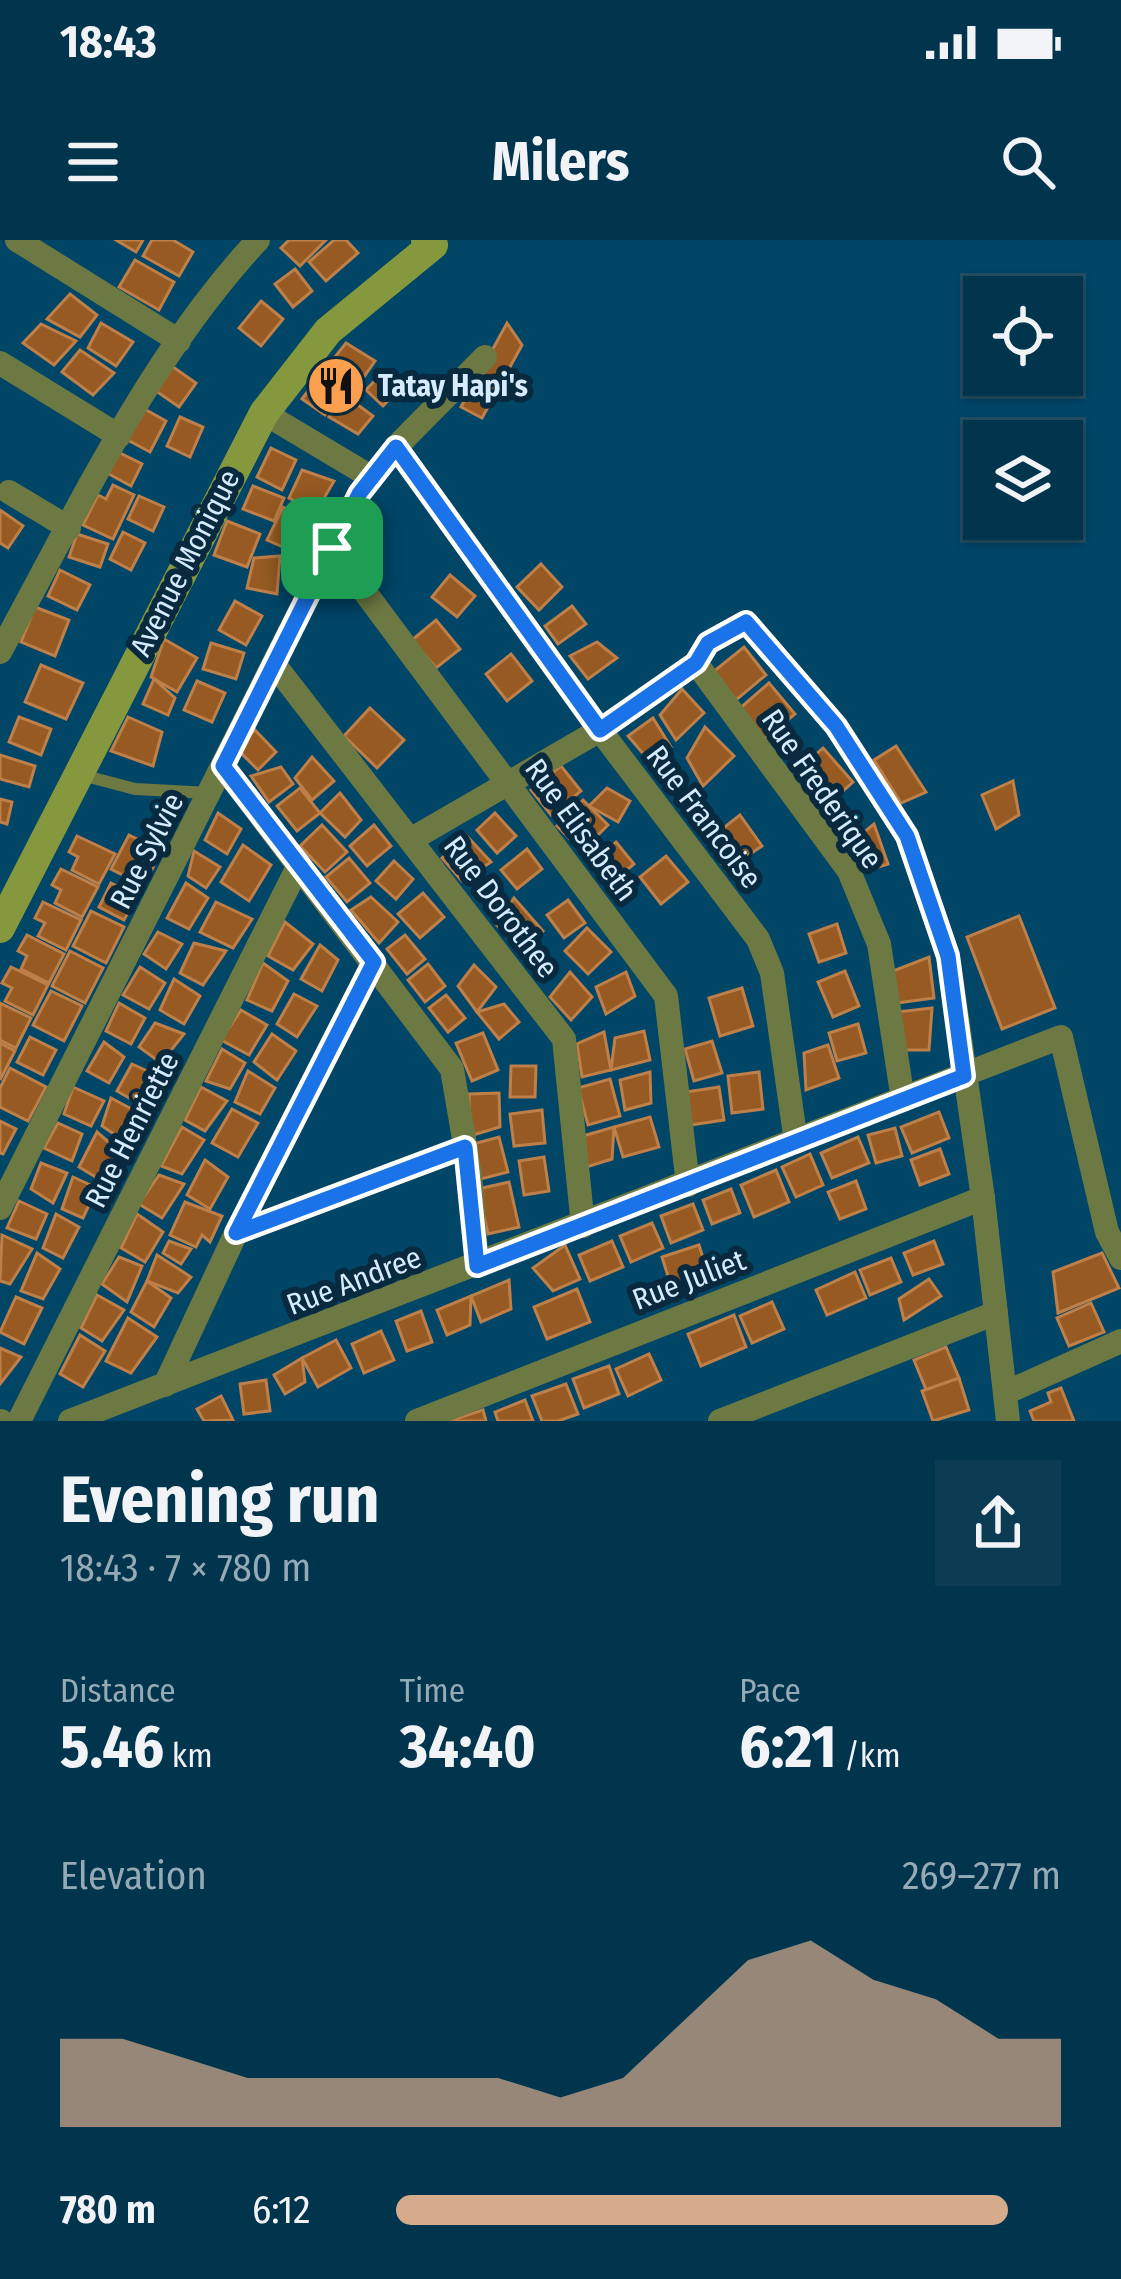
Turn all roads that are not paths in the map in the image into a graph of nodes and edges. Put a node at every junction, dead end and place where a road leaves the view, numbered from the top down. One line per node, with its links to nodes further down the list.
1 (17, 240): 5 (street)
2 (223, 240): 4 (street)
3 (433, 242): 8 (street, Avenue Monique)
4 (252, 247): 5 (street)
5 (179, 341): 9 (street)
6 (485, 357): 10 (street, Rue Sylvie)
7 (0, 363): 9 (street)
8 (264, 413): 11 (street); 21 (street, Avenue Monique)
9 (119, 436): 13 (street)
10 (396, 447): 11 (street, Rue Sylvie); 19 (street, Rue Francoise)
11 (370, 477): 14 (street, Rue Sylvie)
12 (9, 492): 13 (street)
13 (68, 528): 15 (street)
14 (332, 548): 18 (street, Rue Sylvie); 22 (street, Rue Elisabeth)
15 (7, 622): 16 (street)
16 (0, 652)
17 (696, 663): 19 (street); 28 (street); 29 (street, Rue Frederique)
18 (274, 664): 20 (street, Rue Sylvie); 24 (street, Rue Dorothee)
19 (600, 730): 22 (street); 30 (street, Rue Francoise)
20 (223, 766): 23 (street, Rue Sylvie); 25 (street)
21 (77, 774): 23 (lane); 26 (street, Avenue Monique)
22 (509, 782): 24 (street); 32 (street, Rue Elisabeth)
23 (210, 793): 34 (street, Rue Sylvie)
24 (412, 839): 35 (street, Rue Dorothee)
25 (299, 865): 27 (street); 44 (street, Rue Henriette)
26 (2, 917)
27 (374, 962): 31 (street); 36 (street)
28 (964, 1076): 29 (street, Rue Andree); 33 (street); 37 (street, Rue Andree)
29 (903, 1100): 30 (street, Rue Andree)
30 (796, 1142): 32 (street, Rue Andree)
31 (465, 1147): 36 (street); 38 (street)
32 (688, 1185): 35 (street, Rue Andree)
33 (983, 1198): 39 (street); 43 (street, Rue Juliet)
34 (0, 1208)
35 (583, 1226): 38 (street, Rue Andree)
36 (236, 1233): 41 (street)
37 (1121, 1258)
38 (477, 1266): 41 (street, Rue Andree)
39 (996, 1313): 42 (street); 46 (street)
40 (1121, 1342): 42 (street)
41 (165, 1385): 45 (street, Rue Andree)
42 (1005, 1394): 47 (street)
43 (417, 1420)
44 (19, 1421)
45 (70, 1421)
46 (720, 1421)
47 (1009, 1421)

